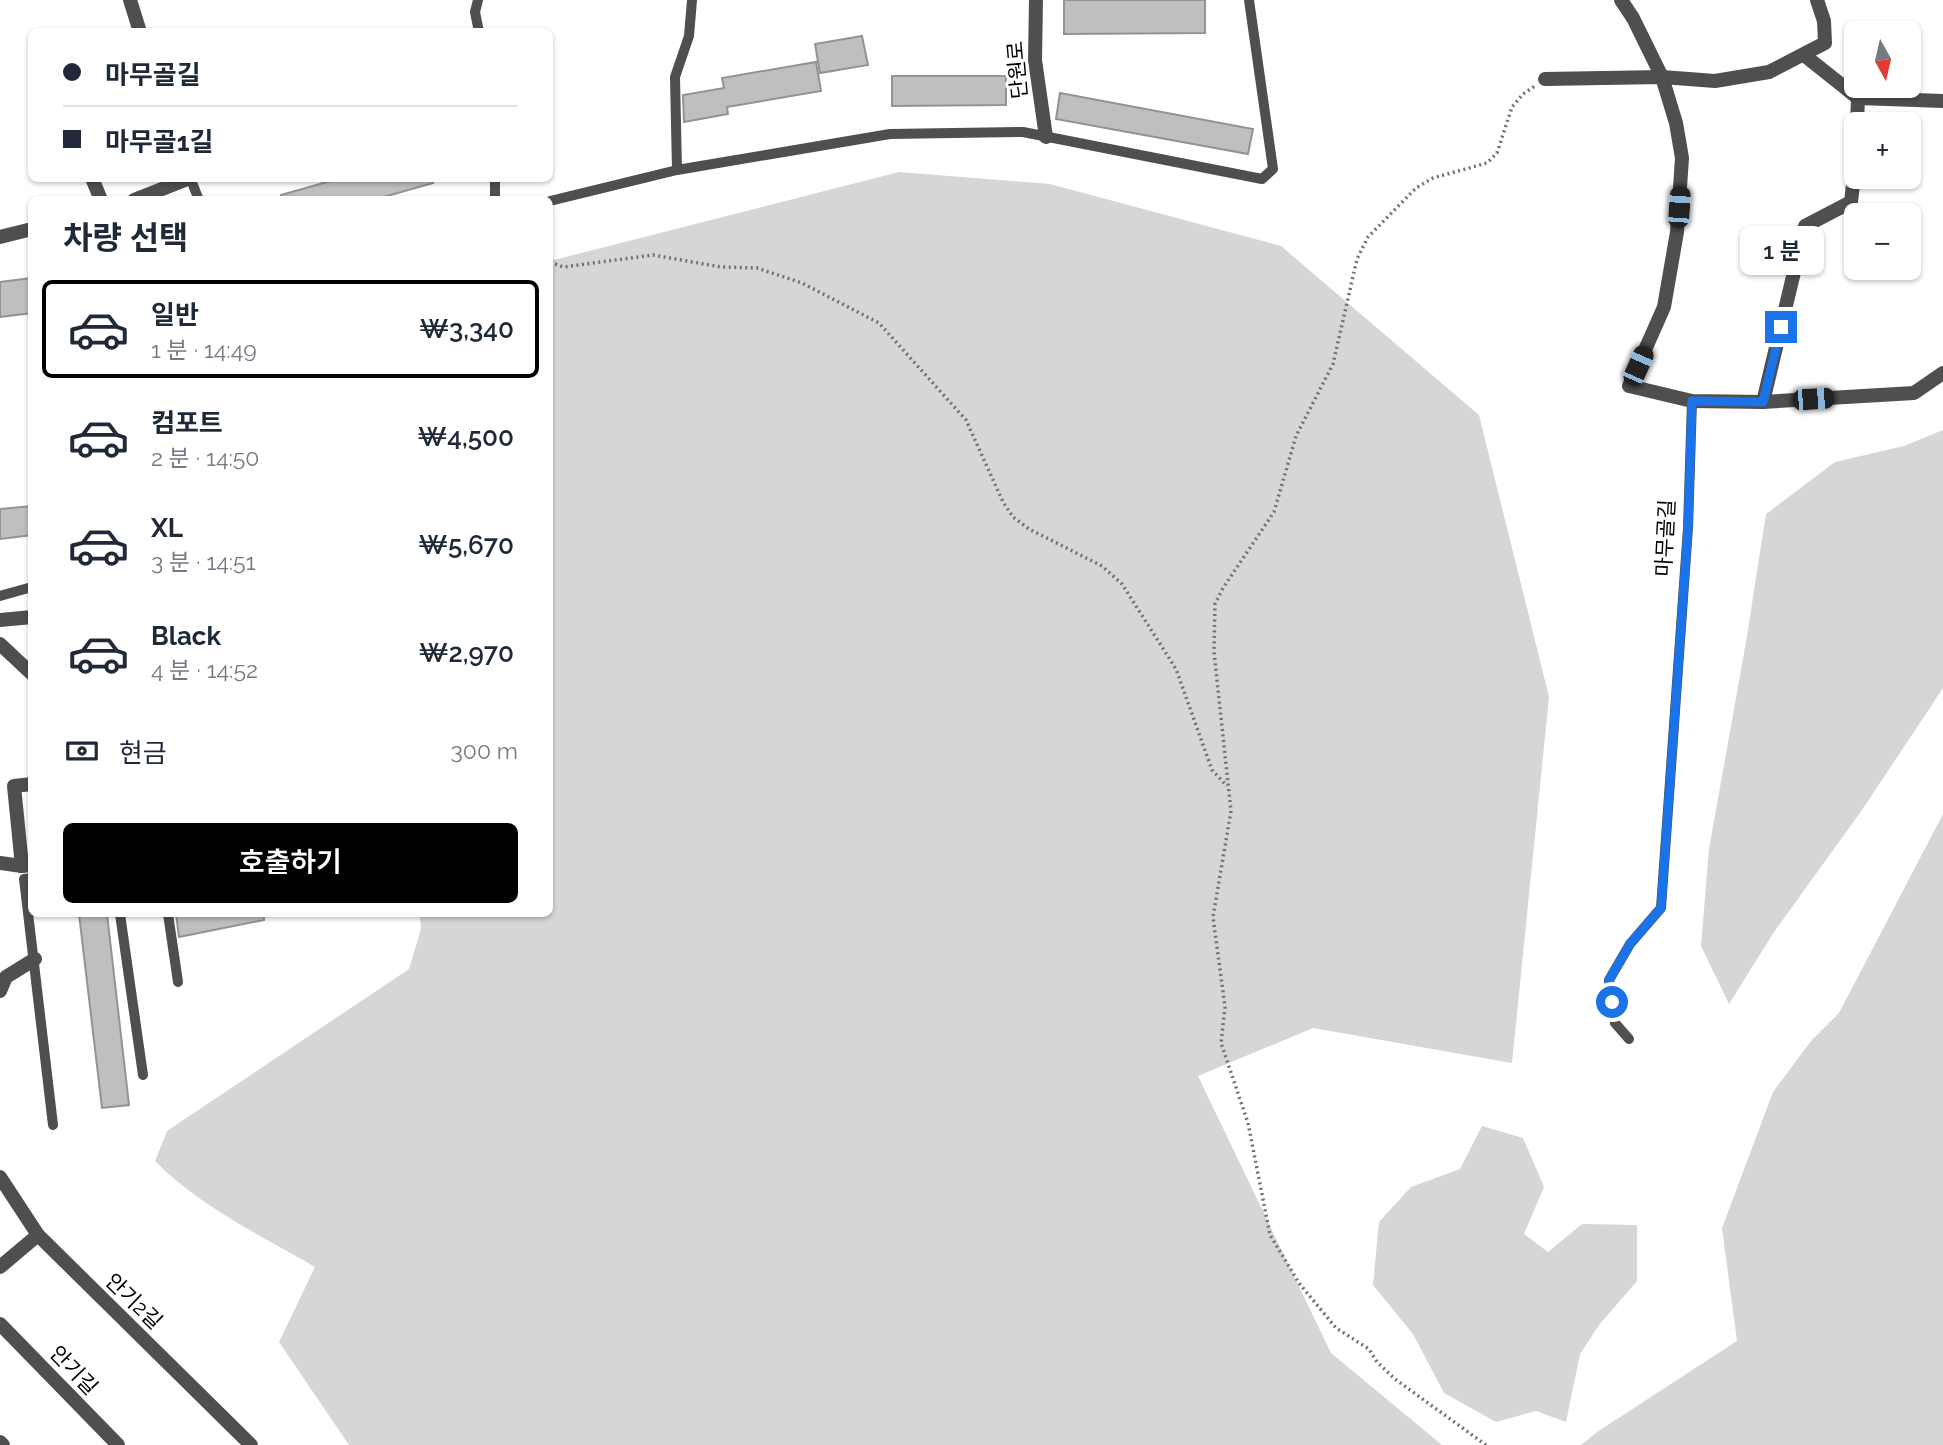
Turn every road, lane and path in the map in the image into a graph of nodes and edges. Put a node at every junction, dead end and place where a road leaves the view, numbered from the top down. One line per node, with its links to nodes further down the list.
1 (130, 0): 8 (street)
2 (478, 0): 9 (lane)
3 (692, 0): 18 (lane)
4 (1036, 0): 17 (street, 단원로)
5 (1249, 0): 17 (lane)
6 (1621, 0): 11 (street)
7 (1817, 0): 10 (street)
8 (139, 28)
9 (478, 28)
10 (1804, 55): 11 (street); 13 (street)
11 (1662, 77): 12 (street); 27 (street)
12 (1545, 79): 36 (path)
13 (1844, 87)
14 (1858, 98): 15 (street); 16 (street)
15 (1943, 101)
16 (1857, 112)
17 (1046, 137): 18 (lane)
18 (677, 170): 22 (lane)
19 (182, 182): 21 (street)
20 (1852, 189): 28 (street)
21 (145, 196)
22 (553, 200)
23 (28, 230): 24 (street)
24 (0, 237)
25 (553, 263): 36 (path)
26 (1943, 373): 28 (street)
27 (1692, 401): 28 (street); 45 (lane, 마무골길)
28 (1763, 402)
29 (28, 588): 30 (lane)
30 (0, 596)
31 (28, 617): 32 (street)
32 (0, 620)
33 (0, 645): 34 (street)
34 (28, 670)
35 (28, 784): 38 (street)
36 (1228, 788): 54 (path)
37 (0, 863): 38 (street)
38 (27, 872)
39 (31, 917): 42 (lane)
40 (120, 917): 46 (lane)
41 (168, 917): 43 (lane)
42 (35, 959): 44 (street); 47 (lane)
43 (178, 982)
44 (0, 991)
45 (1629, 1039)
46 (143, 1075)
47 (52, 1125)
48 (0, 1177): 49 (street, 안기2길)
49 (37, 1236): 50 (street); 53 (street, 안기2길)
50 (0, 1267)
51 (0, 1324): 52 (street, 안기길)
52 (118, 1445)
53 (251, 1445)
54 (1486, 1445)

